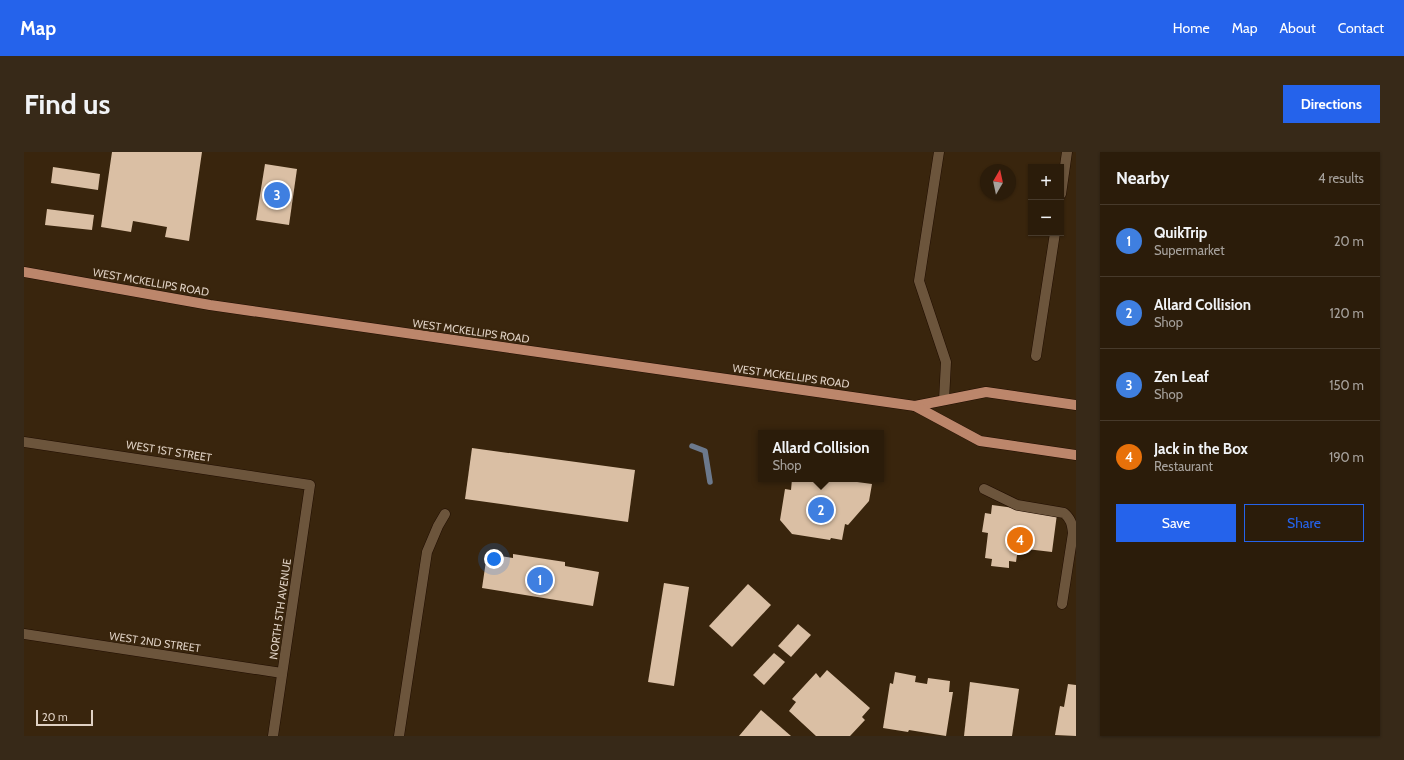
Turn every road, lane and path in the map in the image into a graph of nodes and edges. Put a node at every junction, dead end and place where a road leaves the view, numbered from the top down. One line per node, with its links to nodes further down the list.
1 (939, 152): 7 (lane)
2 (1067, 152): 3 (lane)
3 (1064, 173)
4 (1055, 236): 6 (lane)
5 (24, 272): 9 (main road, WEST MCKELLIPS ROAD)
6 (1036, 356)
7 (944, 400): 8 (main road, WEST MCKELLIPS ROAD); 9 (main road, WEST MCKELLIPS ROAD)
8 (1076, 405)
9 (915, 406): 11 (main road, WEST MCKELLIPS ROAD)
10 (24, 442): 12 (lane, WEST 1ST STREET)
11 (1076, 455)
12 (310, 485): 17 (lane, NORTH 5TH AVENUE)
13 (984, 489): 15 (lane)
14 (445, 514): 19 (lane)
15 (1062, 604)
16 (24, 634): 17 (lane, WEST 2ND STREET)
17 (282, 673): 18 (lane, NORTH 5TH AVENUE)
18 (273, 736)
19 (400, 736)

